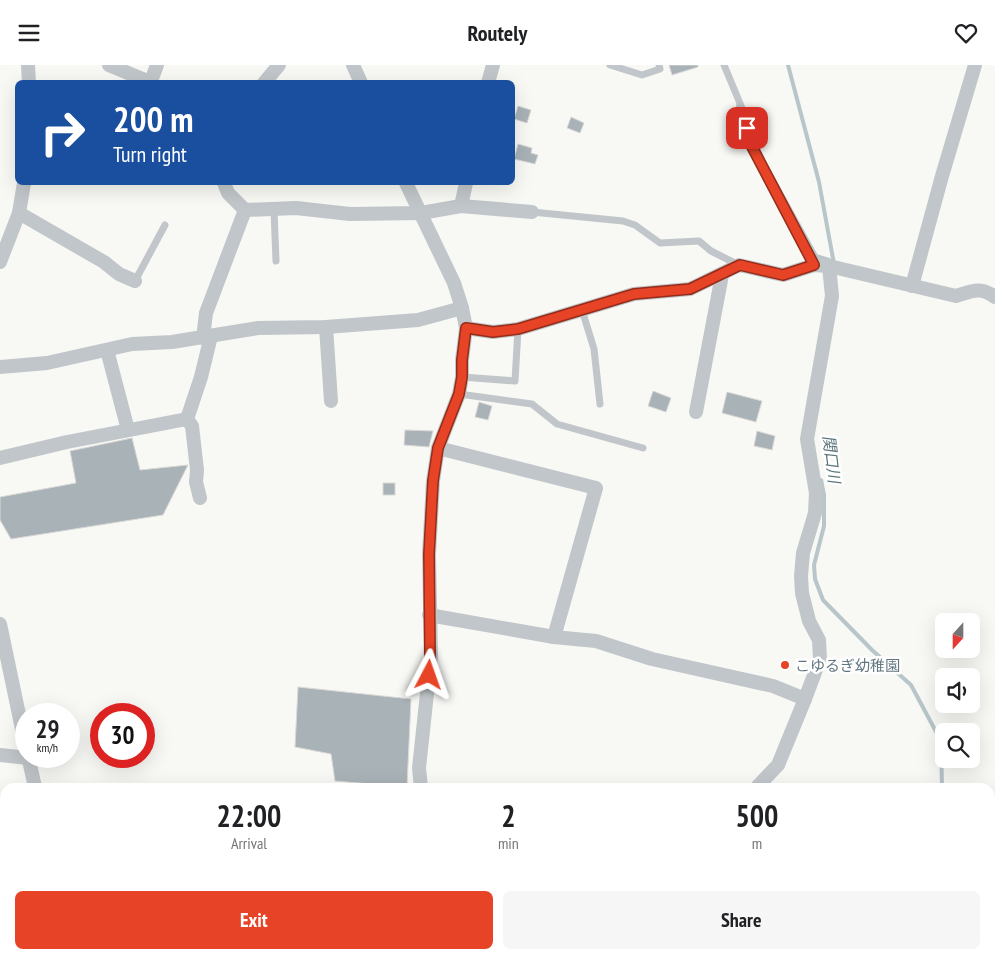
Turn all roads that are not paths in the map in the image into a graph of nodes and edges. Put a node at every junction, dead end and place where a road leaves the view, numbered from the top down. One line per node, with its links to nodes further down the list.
1 (28, 65): 11 (street)
2 (109, 65): 12 (street)
3 (157, 65): 13 (street)
4 (279, 65): 14 (street)
5 (353, 65): 15 (street)
6 (492, 65): 16 (street)
7 (610, 65): 8 (lane)
8 (659, 65)
9 (724, 65): 31 (lane)
10 (975, 65): 35 (street)
11 (29, 80)
12 (147, 80)
13 (153, 80)
14 (266, 80)
15 (360, 80)
16 (489, 80)
17 (24, 185): 24 (street)
18 (225, 185): 22 (street)
19 (407, 185): 25 (street)
20 (466, 185): 21 (street)
21 (461, 206): 25 (street); 26 (street)
22 (245, 210): 23 (street); 42 (street)
23 (274, 210): 25 (street); 28 (lane)
24 (19, 213): 29 (street); 34 (street)
25 (421, 213): 37 (street)
26 (532, 213): 30 (lane)
27 (165, 225): 34 (lane)
28 (276, 261)
29 (0, 262)
30 (740, 265): 31 (street); 33 (street)
31 (814, 265): 32 (street)
32 (835, 267): 35 (street); 59 (street)
33 (722, 275): 38 (street); 49 (street)
34 (135, 281)
35 (912, 286): 36 (street)
36 (995, 297)
37 (462, 308): 39 (street); 40 (street)
38 (582, 310): 41 (street); 48 (lane)
39 (326, 327): 42 (street); 47 (street)
40 (466, 328): 41 (street); 45 (street)
41 (518, 329): 45 (lane)
42 (207, 337): 43 (street); 50 (street)
43 (107, 350): 44 (street); 51 (street)
44 (0, 367)
45 (462, 377): 46 (street)
46 (459, 394): 52 (street); 53 (lane)
47 (331, 401)
48 (600, 404)
49 (696, 412)
50 (187, 419): 51 (street); 55 (street)
51 (128, 430): 54 (street)
52 (438, 448): 56 (street); 58 (street)
53 (643, 448)
54 (0, 458)
55 (200, 498)
56 (430, 615): 58 (street); 65 (street)
57 (0, 624): 60 (street)
58 (554, 637): 59 (street)
59 (805, 699): 66 (street)
60 (17, 703)
61 (15, 754): 62 (street)
62 (0, 755)
63 (31, 768): 64 (street)
64 (34, 783)
65 (421, 783)
66 (761, 783)

